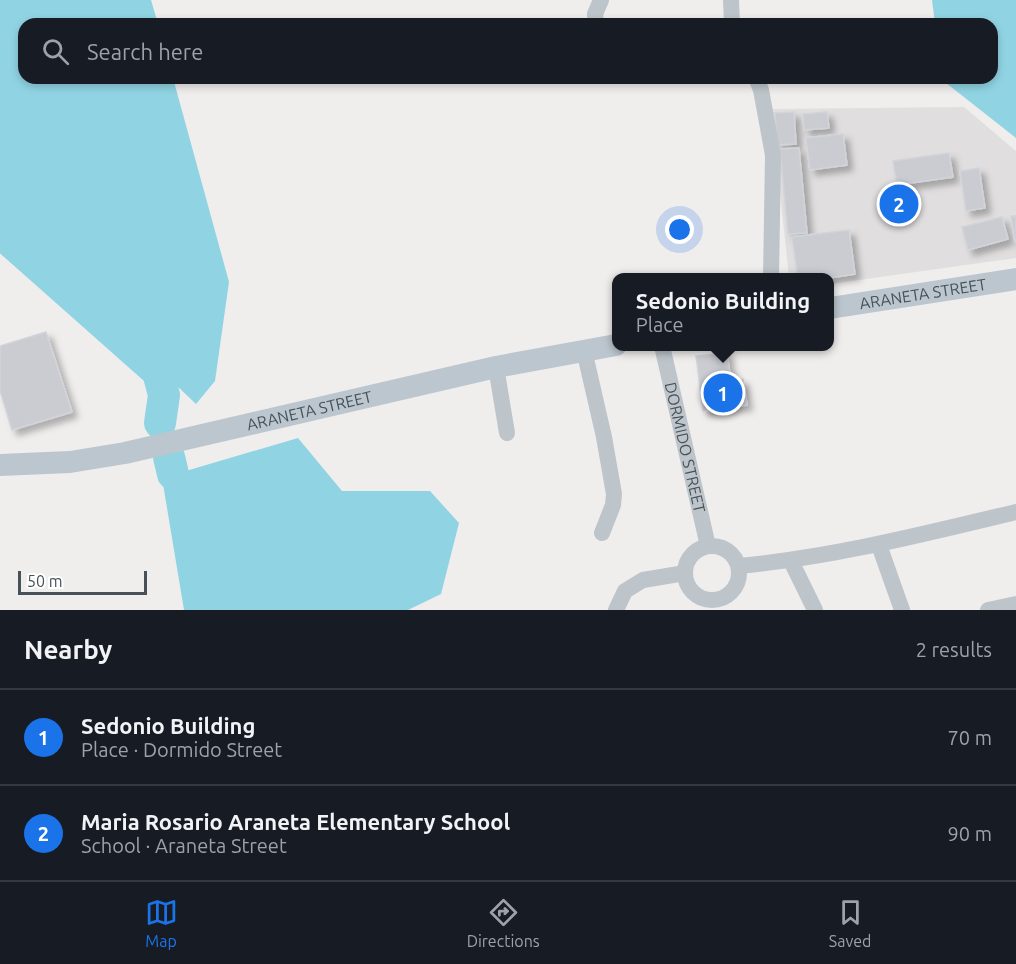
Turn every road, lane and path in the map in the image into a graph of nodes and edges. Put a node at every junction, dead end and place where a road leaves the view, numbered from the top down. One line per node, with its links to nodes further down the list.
1 (601, 0): 3 (street)
2 (731, 0): 4 (street)
3 (595, 18)
4 (732, 18)
5 (758, 84): 6 (street)
6 (771, 273)
7 (1016, 279): 8 (main road, ARANETA STREET)
8 (834, 307)
9 (612, 346): 10 (main road, ARANETA STREET)
10 (584, 350): 12 (main road, ARANETA STREET); 16 (street)
11 (663, 351): 18 (street, DORMIDO STREET)
12 (496, 367): 13 (street); 14 (main road, ARANETA STREET)
13 (507, 433)
14 (0, 465)
15 (1016, 512): 17 (street)
16 (602, 533)
17 (879, 545): 19 (street); 26 (street)
18 (708, 546): 20 (street); 21 (street)
19 (791, 561): 20 (street); 25 (street)
20 (739, 566): 23 (street)
21 (685, 573): 23 (street); 24 (street)
22 (1016, 604): 27 (street)
23 (718, 605)
24 (616, 610)
25 (815, 610)
26 (902, 610)
27 (988, 610)

